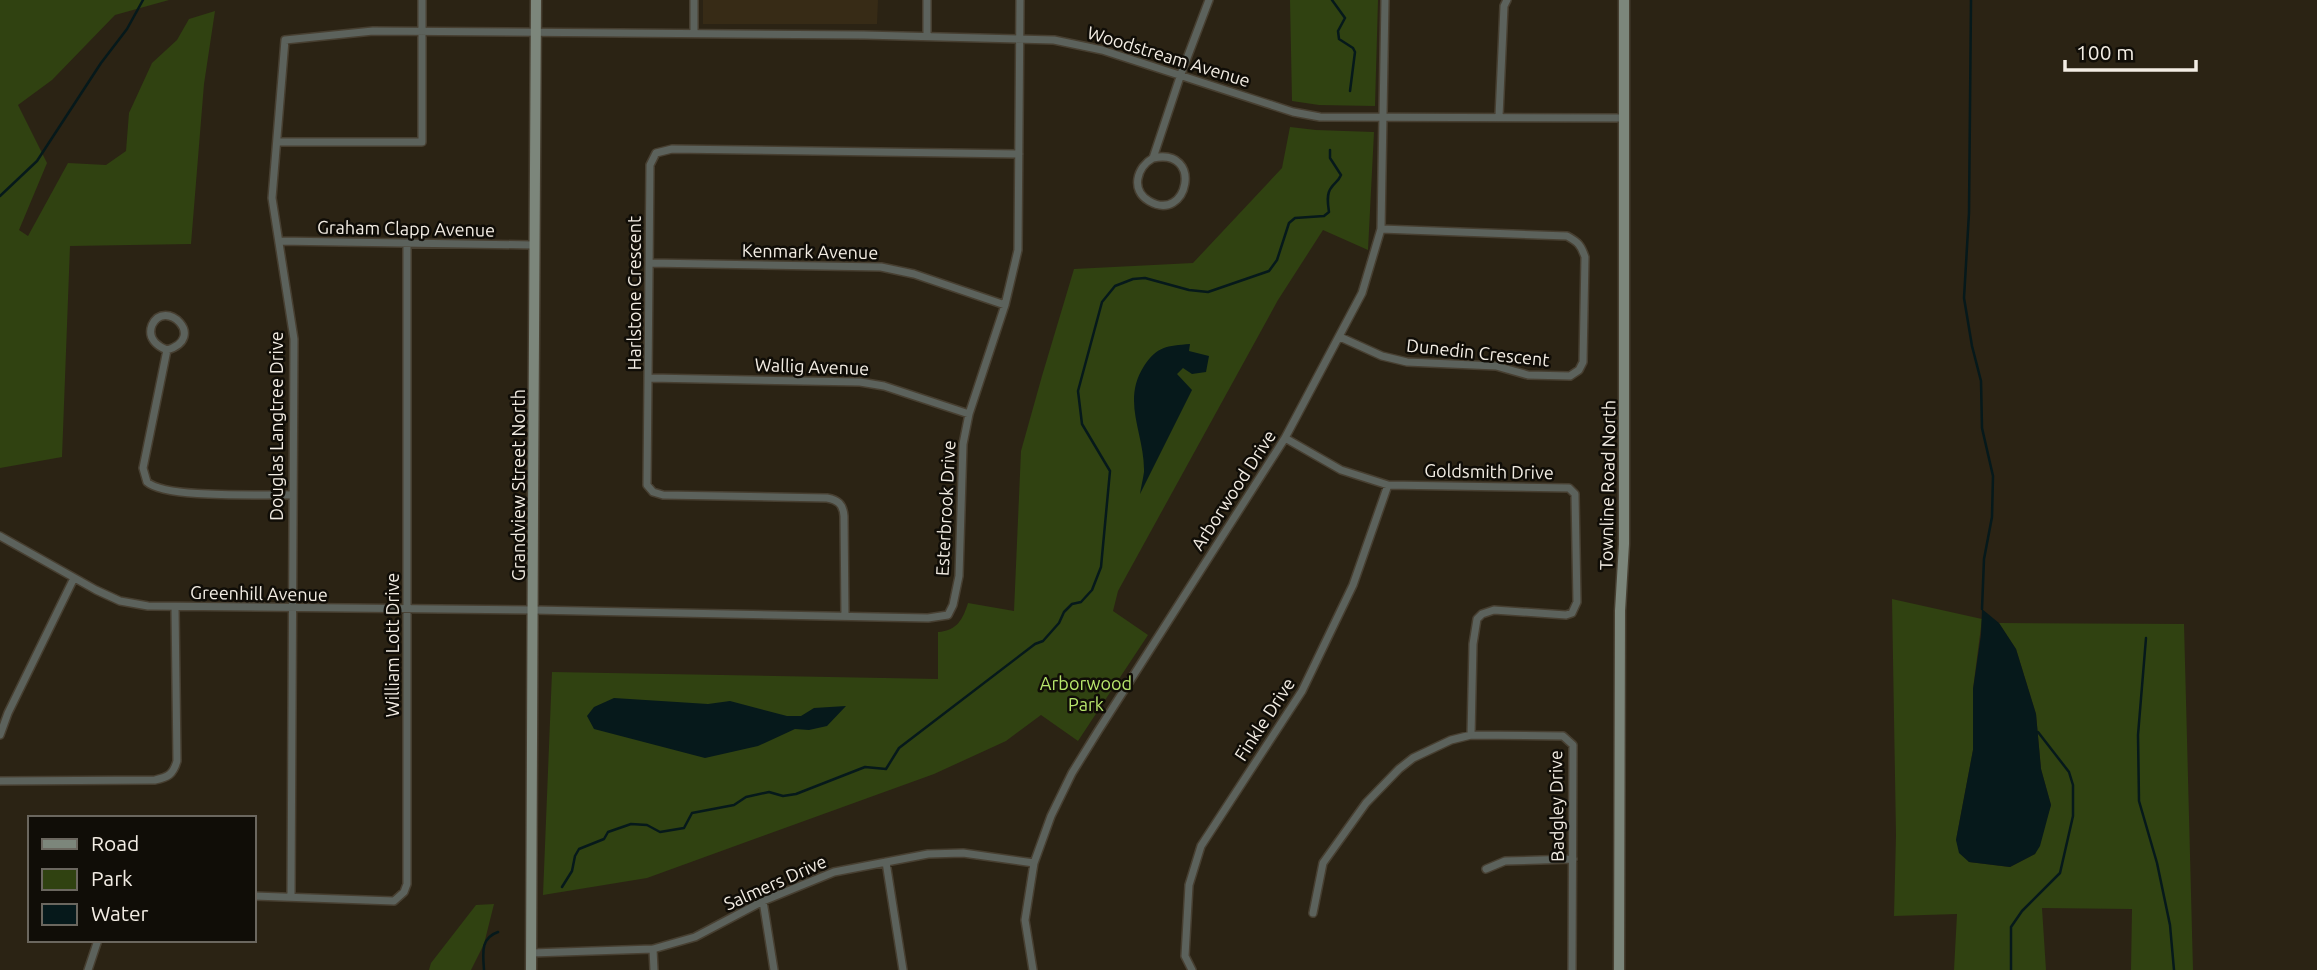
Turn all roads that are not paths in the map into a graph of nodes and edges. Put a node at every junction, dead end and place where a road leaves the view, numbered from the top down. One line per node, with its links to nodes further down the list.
1 (422, 0): 10 (street)
2 (536, 0): 11 (street, Grandview Street North)
3 (694, 0): 12 (street)
4 (927, 0): 13 (street)
5 (1020, 0): 14 (street, Esterbrook Drive)
6 (1209, 0): 15 (street)
7 (1385, 0): 16 (street, Arborwood Drive)
8 (1507, 0): 17 (street)
9 (1623, 0): 18 (street, Townline Road North)
10 (422, 31): 11 (street, Douglas Langtree Drive); 19 (street, Douglas Langtree Drive); 19 (street)
11 (535, 32): 12 (street, Woodstream Avenue); 25 (street, Grandview Street North)
12 (694, 33): 13 (street, Woodstream Avenue)
13 (927, 36): 14 (street, Woodstream Avenue)
14 (1018, 38): 15 (street, Woodstream Avenue); 20 (street, Esterbrook Drive)
15 (1181, 74): 16 (street, Woodstream Avenue); 21 (street)
16 (1384, 116): 17 (street, Woodstream Avenue); 22 (street, Arborwood Drive)
17 (1499, 116): 18 (street, Woodstream Avenue)
18 (1624, 118): 64 (street, Townline Road North)
19 (277, 142): 23 (street, Douglas Langtree Drive)
20 (1018, 154): 26 (street, Harlstone Crescent); 27 (street, Esterbrook Drive)
21 (1153, 158): 21 (street)
22 (1381, 229): 28 (street, Arborwood Drive); 28 (street, Dunedin Crescent)
23 (279, 242): 24 (street, Graham Clapp Avenue); 34 (street, Douglas Langtree Drive)
24 (407, 243): 25 (street, Graham Clapp Avenue); 39 (street, William Lott Drive)
25 (533, 245): 40 (street, Grandview Street North)
26 (650, 263): 27 (street, Kenmark Avenue); 30 (street, Harlstone Crescent)
27 (1005, 305): 31 (street, Esterbrook Drive)
28 (1340, 337): 32 (street, Arborwood Drive)
29 (167, 350): 29 (street); 34 (street)
30 (650, 378): 31 (street, Wallig Avenue); 41 (street, Harlstone Crescent)
31 (969, 414): 41 (street, Esterbrook Drive)
32 (1285, 438): 33 (street, Goldsmith Drive); 47 (street, Arborwood Drive)
33 (1388, 485): 43 (street, Goldsmith Drive); 62 (street, Finkle Drive)
34 (293, 495): 38 (street, Douglas Langtree Drive)
35 (0, 536): 36 (street, Greenhill Avenue)
36 (74, 578): 37 (street, Greenhill Avenue); 42 (street)
37 (176, 607): 38 (street, Greenhill Avenue); 44 (street)
38 (293, 609): 39 (street, Greenhill Avenue); 50 (street, Douglas Langtree Drive)
39 (408, 609): 40 (street, Greenhill Avenue); 50 (street, William Lott Drive)
40 (534, 610): 41 (street, Esterbrook Drive); 55 (street, Grandview Street North)
41 (845, 616)
42 (0, 735)
43 (1471, 735): 45 (street, Badgley Drive); 52 (street)
44 (0, 781)
45 (1573, 859): 48 (street); 63 (street, Badgley Drive)
46 (886, 862): 47 (street, Salmers Drive); 51 (street, Salmers Drive); 60 (street)
47 (1034, 863): 61 (street, Arborwood Drive)
48 (1486, 869)
49 (256, 895): 50 (street, William Lott Drive)
50 (291, 896)
51 (763, 901): 54 (street, Salmers Drive); 59 (street)
52 (1314, 914)
53 (97, 942): 56 (street)
54 (653, 949): 55 (street, Salmers Drive); 58 (street)
55 (531, 953): 57 (street, Grandview Street North)
56 (88, 970)
57 (531, 970)
58 (654, 970)
59 (774, 970)
60 (903, 970)
61 (1033, 970)
62 (1192, 970)
63 (1572, 970)
64 (1619, 970)

